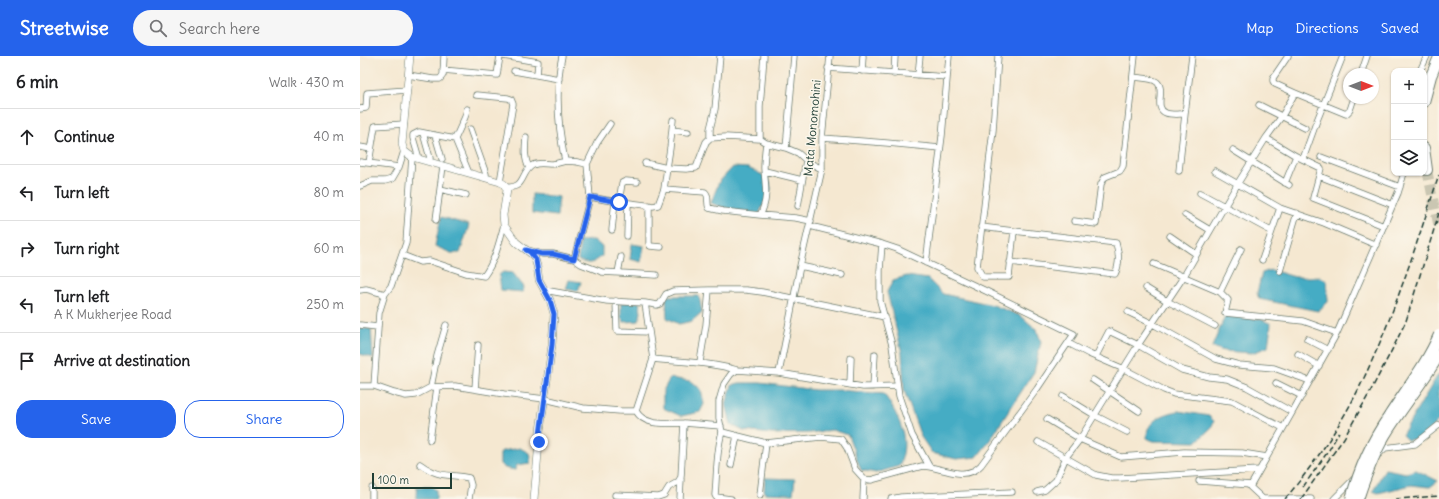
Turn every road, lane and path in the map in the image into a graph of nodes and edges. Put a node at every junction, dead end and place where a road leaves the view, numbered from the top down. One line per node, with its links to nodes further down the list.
1 (410, 56): 28 (street)
2 (444, 56): 24 (street)
3 (502, 56): 24 (street); 29 (street)
4 (562, 56): 33 (street)
5 (720, 56): 57 (street)
6 (764, 56): 61 (street)
7 (794, 56): 64 (street)
8 (830, 56): 21 (street, Mata Monomohini)
9 (863, 56): 26 (street)
10 (895, 56): 27 (street)
11 (920, 56): 30 (street)
12 (949, 56): 31 (street)
13 (998, 56): 119 (street)
14 (1135, 56): 32 (street)
15 (1192, 56): 43 (street)
16 (1288, 56): 36 (street)
17 (1343, 56): 40 (street)
18 (1367, 56): 22 (street)
19 (1427, 56): 23 (street)
20 (1439, 57): 35 (highway)
21 (828, 68): 26 (street); 58 (street, Mata Monomohini)
22 (1363, 68)
23 (1421, 68)
24 (443, 70): 28 (street)
25 (514, 71): 29 (street)
26 (862, 71): 27 (street)
27 (894, 74): 30 (street)
28 (408, 75): 34 (street)
29 (537, 75): 33 (street)
30 (918, 75): 31 (street)
31 (947, 77): 65 (street)
32 (1133, 77): 43 (street); 115 (street)
33 (559, 79): 75 (street)
34 (407, 90): 41 (street); 46 (street)
35 (1427, 91)
36 (1295, 93): 40 (street); 44 (street)
37 (476, 95): 96 (street)
38 (1352, 104): 40 (street)
39 (1259, 105): 44 (street)
40 (1324, 106): 73 (street)
41 (360, 109)
42 (467, 109): 60 (street)
43 (1185, 114): 87 (street)
44 (1282, 116): 48 (street); 59 (street)
45 (673, 120): 50 (street)
46 (404, 124): 53 (street); 66 (street)
47 (610, 124): 81 (street)
48 (1305, 128)
49 (470, 129): 92 (street)
50 (672, 130): 51 (street); 84 (street)
51 (688, 132)
52 (423, 133): 54 (street); 55 (street); 72 (street)
53 (403, 134): 54 (street); 68 (street)
54 (413, 135): 69 (street)
55 (435, 135): 60 (street); 79 (street)
56 (526, 137): 83 (street)
57 (710, 138): 61 (street); 84 (street)
58 (822, 138): 65 (street); 85 (street, Mata Monomohini)
59 (1266, 138): 70 (street); 76 (street)
60 (455, 139): 89 (street)
61 (760, 139): 62 (street)
62 (766, 143): 64 (street); 86 (street)
63 (360, 147): 66 (street)
64 (786, 148): 74 (street)
65 (940, 148): 137 (street)
66 (371, 149): 78 (street)
67 (1232, 150): 76 (street)
68 (404, 151): 69 (street); 82 (street)
69 (415, 156): 79 (street); 132 (street)
70 (1296, 156): 73 (street); 76 (street)
71 (1321, 157): 98 (street)
72 (430, 158)
73 (1303, 159): 90 (street)
74 (806, 160): 85 (street); 93 (street)
75 (565, 161): 81 (street); 83 (street)
76 (1252, 161): 95 (street)
77 (360, 162): 78 (street)
78 (369, 163): 82 (street)
79 (443, 163): 89 (street); 99 (street)
80 (645, 163): 84 (street)
81 (587, 164): 103 (street)
82 (399, 167): 97 (street)
83 (529, 168): 96 (street)
84 (667, 168): 100 (street)
85 (822, 169): 116 (street, Mata Monomohini)
86 (765, 171): 93 (street); 112 (street)
87 (1179, 171)
88 (1215, 171): 95 (street)
89 (469, 173): 92 (street)
90 (1319, 176): 106 (street); 118 (street)
91 (1403, 176): 98 (street)
92 (486, 178): 96 (street)
93 (802, 180): 108 (street)
94 (637, 182): 104 (street)
95 (1238, 183): 109 (street); 110 (street)
96 (503, 184): 117 (street)
97 (360, 186)
98 (1400, 186): 106 (street)
99 (440, 189): 102 (street); 114 (street)
100 (664, 189): 107 (street); 112 (street)
101 (1200, 193): 109 (street)
102 (466, 195)
103 (590, 197): 104 (street); 134 (street)
104 (617, 201): 105 (street); 120 (street)
105 (628, 203): 107 (street); 124 (street)
106 (1393, 205): 118 (street)
107 (649, 206): 128 (street)
108 (798, 206)
109 (1225, 207): 121 (street); 123 (street)
110 (1280, 208): 111 (street); 123 (street)
111 (1297, 213): 127 (street); 140 (street)
112 (760, 215): 116 (street)
113 (1185, 215): 121 (street)
114 (436, 220)
115 (1074, 221)
116 (811, 223): 126 (street); 139 (street, Mata Monomohini)
117 (504, 225): 129 (street); 132 (street)
118 (1384, 226): 127 (street)
119 (981, 227): 122 (street); 136 (street)
120 (612, 230)
121 (1210, 230): 131 (street)
122 (1014, 231): 136 (street); 136 (street)
123 (1271, 231): 135 (street)
124 (627, 236)
125 (1170, 236): 131 (street)
126 (882, 244): 137 (street); 156 (street)
127 (1376, 245): 163 (street)
128 (661, 247)
129 (526, 250): 134 (street); 147 (street)
130 (1242, 250): 149 (street)
131 (1196, 254): 144 (street)
132 (402, 255): 150 (street)
133 (621, 257): 141 (street)
134 (574, 259): 141 (street)
135 (1262, 260)
136 (1010, 262)
137 (926, 263): 166 (street)
138 (1154, 264): 144 (street)
139 (800, 266): 143 (street); 151 (street, Mata Monomohini)
140 (1280, 271)
141 (618, 273): 142 (street)
142 (656, 275)
143 (842, 275)
144 (1184, 276): 149 (street); 153 (street)
145 (1146, 288): 153 (street)
146 (360, 290): 150 (street)
147 (544, 290): 152 (street); 195 (street)
148 (709, 290): 151 (street); 154 (street); 176 (street)
149 (1220, 292): 163 (street)
150 (385, 294): 161 (street)
151 (795, 298): 156 (street); 180 (street, Mata Monomohini)
152 (616, 301): 154 (street); 162 (street)
153 (1167, 301): 157 (street); 160 (street)
154 (645, 303): 162 (street)
155 (1128, 312): 157 (street)
156 (884, 317): 187 (street)
157 (1153, 324): 168 (street); 182 (street)
158 (360, 325): 161 (street)
159 (446, 325): 188 (street)
160 (1215, 326)
161 (377, 327): 186 (street)
162 (649, 332): 175 (street)
163 (1337, 333): 169 (street)
164 (1439, 335): 237 (highway, bridge)
165 (1307, 339): 169 (street)
166 (1070, 344): 173 (street); 216 (street)
167 (478, 345): 191 (street)
168 (1138, 345): 173 (street); 178 (street); 198 (street)
169 (1328, 350): 177 (street)
170 (875, 354): 190 (street)
171 (1298, 354): 177 (street)
172 (1439, 355): 238 (highway, bridge)
173 (1096, 356): 178 (street)
174 (852, 358): 184 (street)
175 (653, 359): 176 (street); 196 (street)
176 (700, 362): 179 (street)
177 (1319, 366): 182 (street)
178 (1124, 368): 192 (street); 204 (street)
179 (738, 370): 180 (street); 203 (street)
180 (779, 373): 184 (street)
181 (1093, 380): 192 (street)
182 (1310, 381): 194 (street)
183 (1276, 383): 194 (street)
184 (850, 385): 190 (street)
185 (360, 386): 186 (street)
186 (374, 386): 188 (street)
187 (898, 386): 190 (street); 216 (street)
188 (431, 387): 189 (street)
189 (437, 387): 191 (street); 209 (street)
190 (873, 387)
191 (475, 389): 195 (street)
192 (1110, 391): 197 (street); 199 (street)
193 (1063, 396): 199 (street)
194 (1302, 396): 198 (street)
195 (545, 398): 196 (street); 228 (street)
196 (636, 411): 201 (street)
197 (1139, 411)
198 (1292, 412): 204 (street)
199 (1094, 415): 206 (street); 208 (street)
200 (1047, 419): 208 (street)
201 (684, 423): 203 (street); 218 (street)
202 (1439, 425): 236 (street)
203 (721, 426): 205 (street)
204 (1282, 428): 213 (street)
205 (722, 432): 207 (street); 230 (street)
206 (1127, 432)
207 (737, 436): 211 (street); 215 (street)
208 (1080, 439): 212 (street); 213 (street)
209 (430, 440)
210 (1038, 442): 212 (street)
211 (766, 443): 219 (street); 225 (street)
212 (1066, 457): 217 (street); 233 (street)
213 (1267, 457): 217 (street)
214 (420, 464): 227 (street)
215 (731, 465)
216 (929, 466): 219 (street)
217 (1259, 470): 221 (street)
218 (681, 477): 224 (street); 229 (street)
219 (864, 479): 231 (street)
220 (1199, 481): 221 (street)
221 (1251, 485): 234 (street)
222 (372, 488): 226 (street)
223 (1012, 492): 232 (street)
224 (615, 495)
225 (760, 495)
226 (372, 499)
227 (469, 499)
228 (534, 499)
229 (680, 499)
230 (731, 499)
231 (863, 499)
232 (891, 499)
233 (1041, 499)
234 (1263, 499): 235 (street)
235 (1311, 499)
236 (1334, 499)
237 (1351, 499)
238 (1358, 499)

